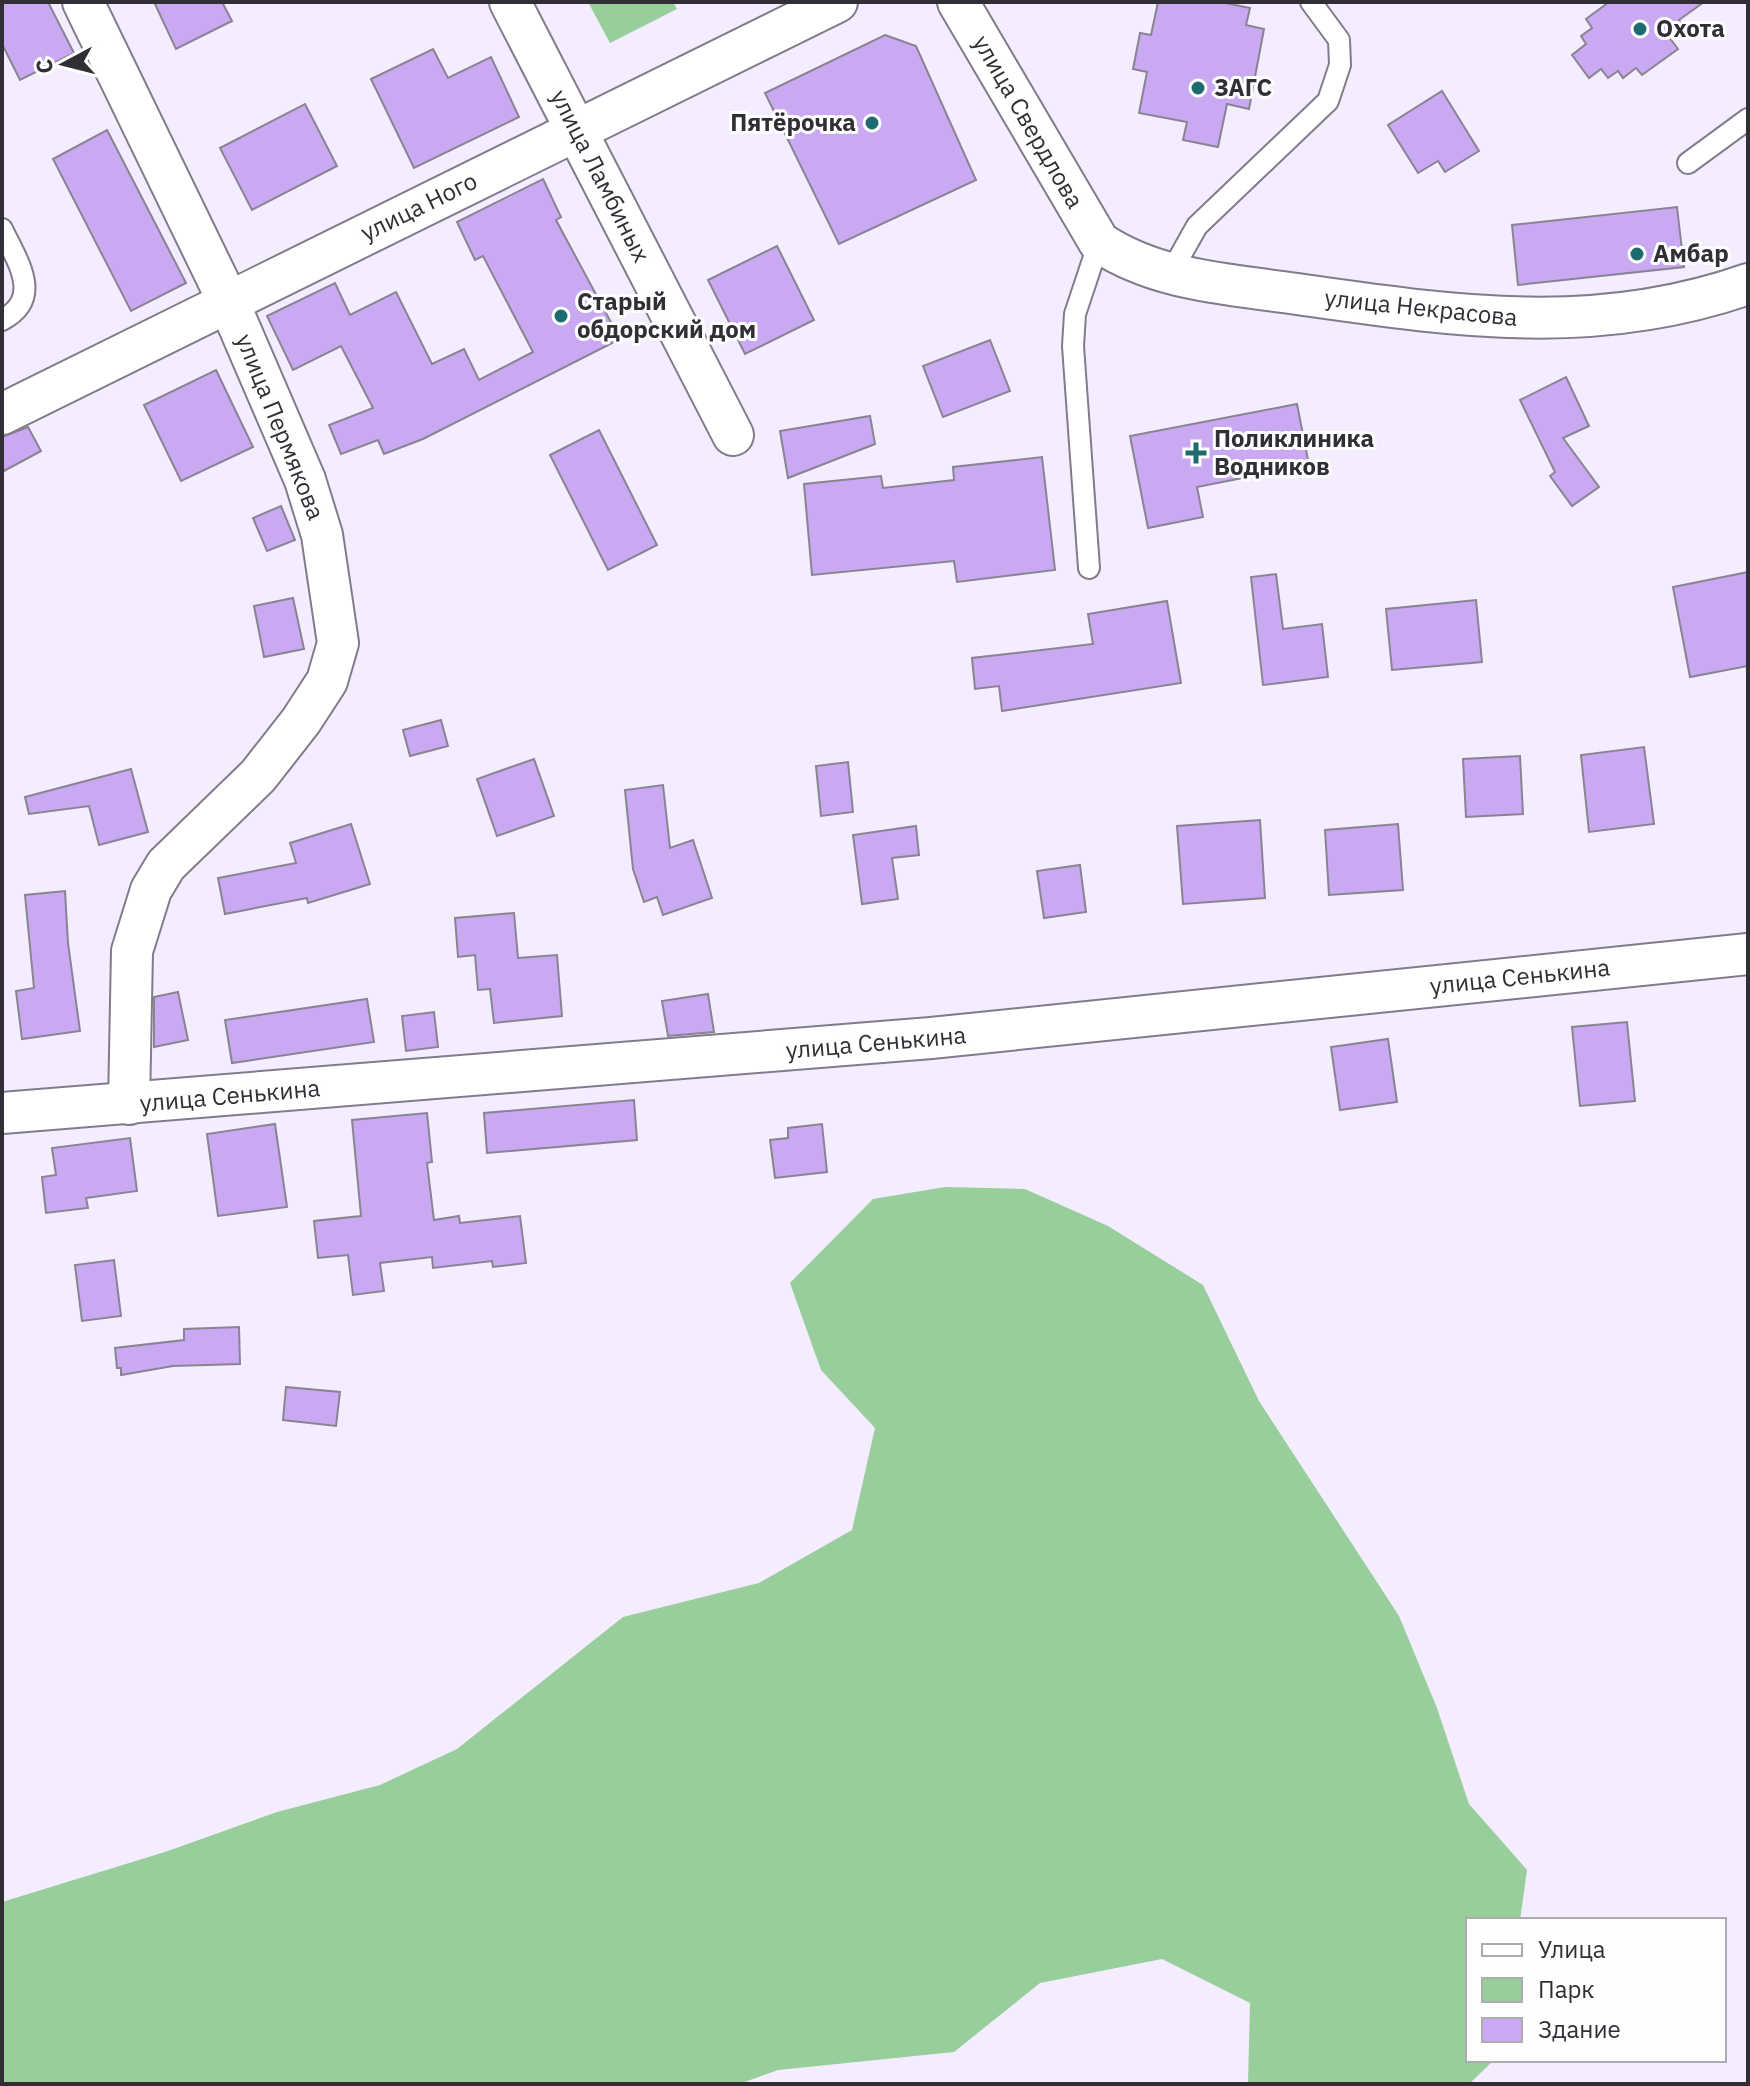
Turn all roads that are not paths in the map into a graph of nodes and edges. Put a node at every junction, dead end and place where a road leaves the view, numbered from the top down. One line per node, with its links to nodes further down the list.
1 (83, 2): 13 (street, улица Пермякова)
2 (510, 2): 7 (street, улица Ламбиных)
3 (837, 2): 7 (street, улица Ного)
4 (958, 2): 10 (street, улица Свердлова)
5 (1311, 2): 11 (lane)
6 (1748, 119): 8 (lane)
7 (576, 129): 13 (street, улица Ного); 16 (street, улица Ламбиных)
8 (1688, 163)
9 (2, 229): 14 (lane)
10 (1099, 242): 11 (street, улица Некрасова); 17 (lane)
11 (1170, 274): 12 (street, улица Некрасова)
12 (1748, 284)
13 (228, 301): 15 (street, улица Ного); 19 (street, улица Пермякова)
14 (2, 320)
15 (2, 414)
16 (733, 435)
17 (1089, 568)
18 (1748, 954): 19 (street, улица Сенькина)
19 (129, 1104): 20 (street, улица Сенькина)
20 (2, 1113)

